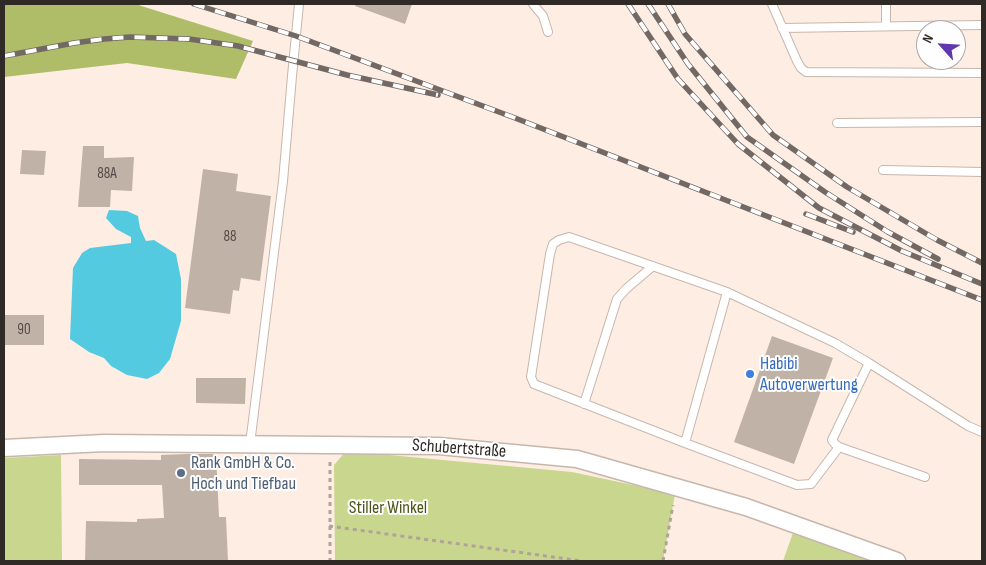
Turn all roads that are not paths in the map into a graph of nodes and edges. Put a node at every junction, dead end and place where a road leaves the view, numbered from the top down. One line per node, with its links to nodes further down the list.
1 (299, 4): 20 (lane)
2 (533, 4): 8 (lane)
3 (772, 4): 7 (lane)
4 (886, 4): 6 (lane)
5 (982, 25): 6 (lane)
6 (886, 26): 7 (lane)
7 (782, 28): 9 (lane)
8 (548, 32)
9 (982, 73)
10 (982, 122): 11 (lane)
11 (837, 123)
12 (883, 170): 13 (lane)
13 (982, 172)
14 (654, 266): 15 (lane); 17 (lane); 17 (lane)
15 (727, 292): 16 (lane); 19 (lane)
16 (869, 362): 18 (lane); 22 (lane)
17 (584, 404): 19 (lane)
18 (982, 432)
19 (685, 443): 22 (lane)
20 (250, 444): 21 (street, Schubertstraße); 24 (street, Schubertstraße)
21 (4, 448)
22 (839, 448): 23 (lane)
23 (925, 476)
24 (897, 561)

